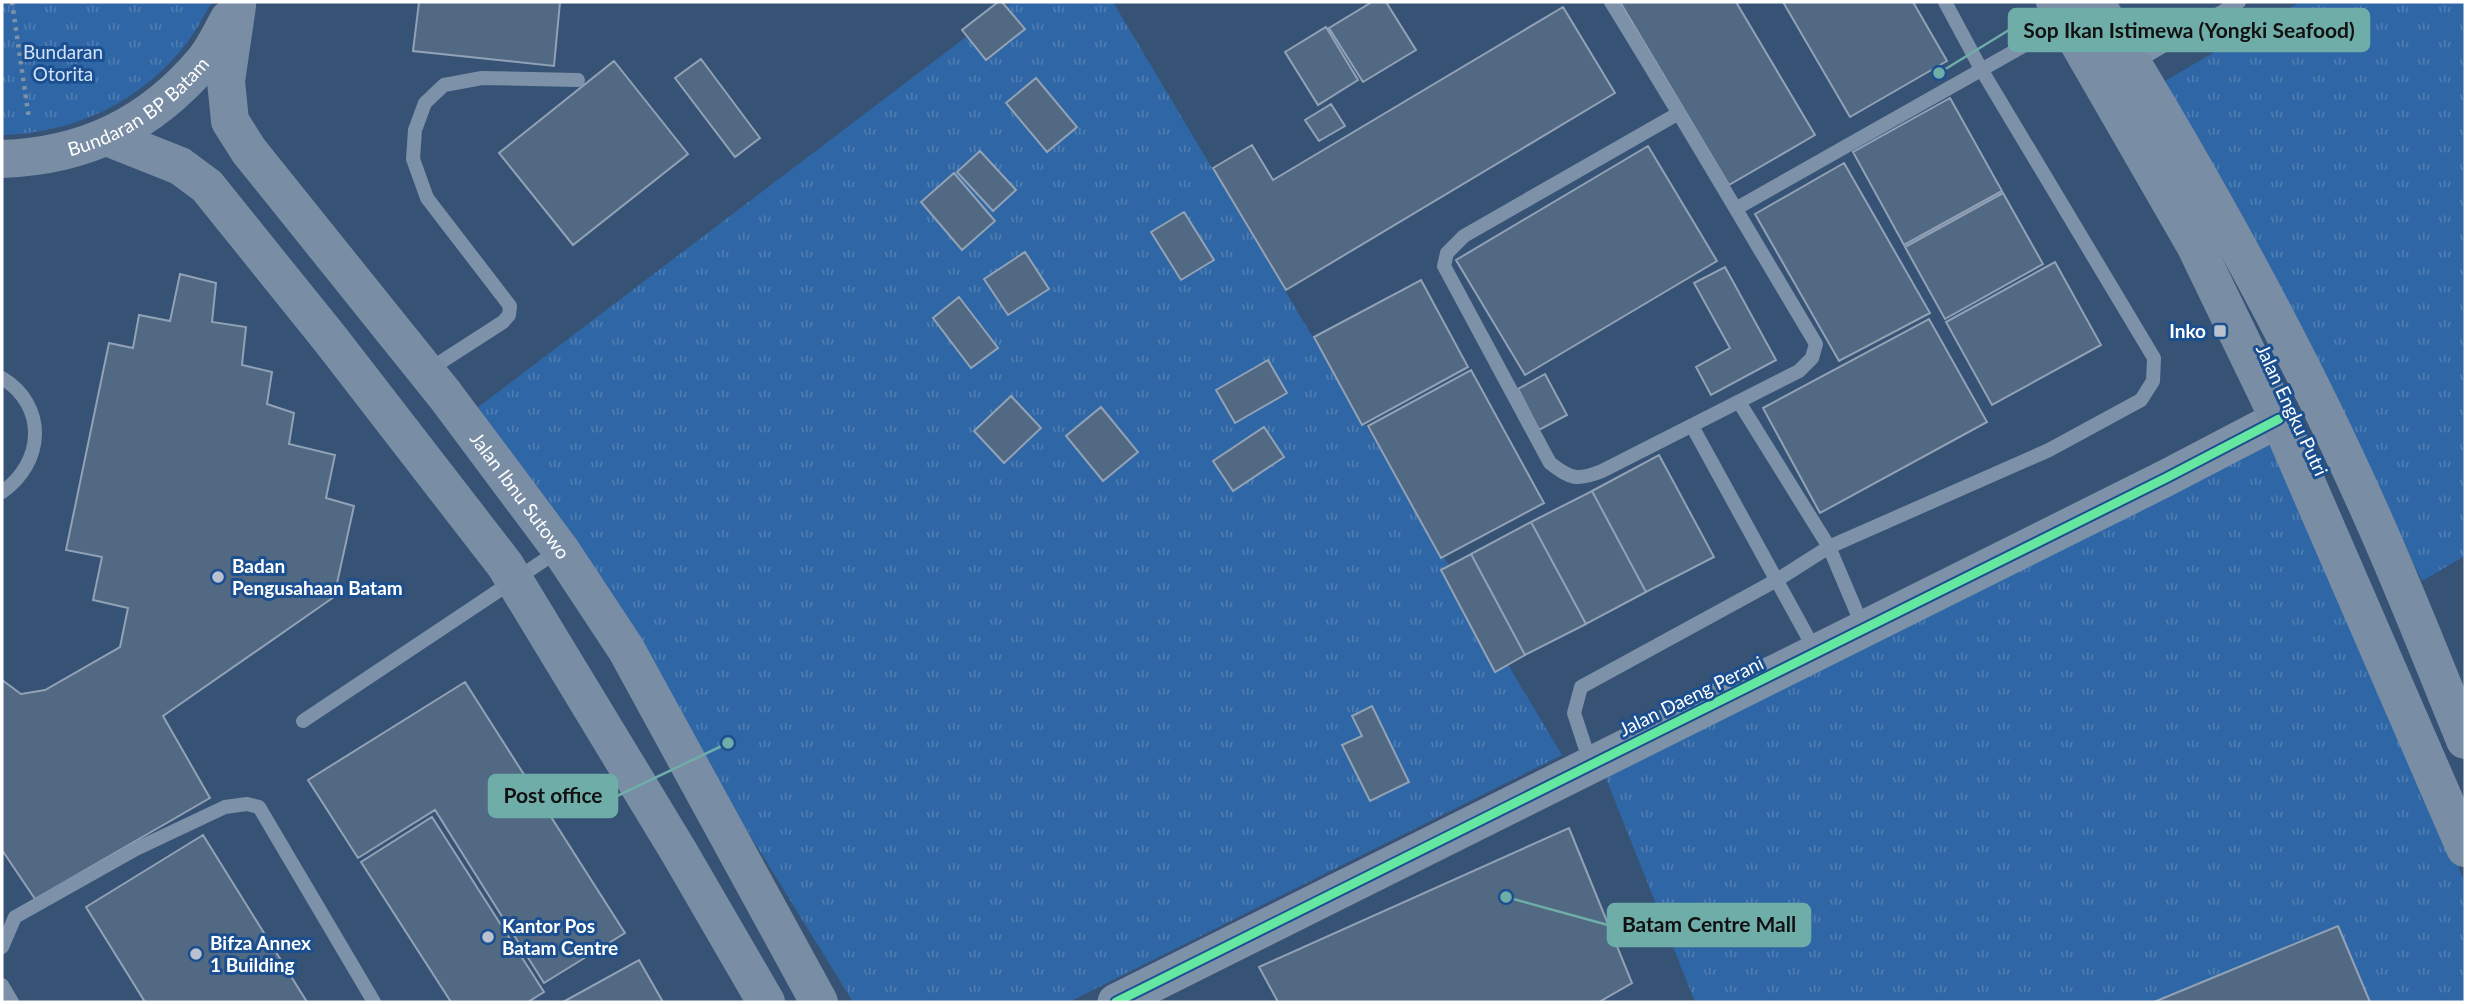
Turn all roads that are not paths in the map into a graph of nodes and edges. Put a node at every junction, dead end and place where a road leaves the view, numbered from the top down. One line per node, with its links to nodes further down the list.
1 (1611, 2): 9 (lane)
2 (1945, 2): 7 (lane)
3 (2233, 3): 6 (lane)
4 (238, 4): 10 (main road, Bundaran BP Batam); 14 (main road, Jalan Ibnu Sutowo)
5 (2073, 8): 6 (main road, Jalan Engku Putri); 7 (lane); 16 (main road, Jalan Engku Putri)
6 (2133, 64): 27 (main road, Jalan Engku Putri)
7 (1981, 69): 12 (lane); 20 (lane)
8 (578, 80): 14 (lane)
9 (1679, 113): 12 (lane); 17 (lane)
10 (107, 137): 11 (main road, Bundaran BP Batam); 18 (main road)
11 (18, 159)
12 (1737, 208): 15 (lane)
13 (2, 378): 19 (lane)
14 (435, 383): 18 (main road); 21 (main road, Jalan Ibnu Sutowo)
15 (1739, 402): 17 (lane); 20 (lane)
16 (2279, 419): 24 (street, Jalan Daeng Perani); 29 (main road, Jalan Engku Putri)
17 (1692, 426): 23 (lane)
18 (401, 430): 22 (main road)
19 (2, 492)
20 (1829, 547): 23 (lane); 24 (lane)
21 (560, 549): 22 (lane); 36 (main road, Jalan Ibnu Sutowo)
22 (514, 580): 26 (lane); 35 (main road)
23 (1777, 580): 25 (lane); 28 (lane)
24 (1864, 629): 25 (street, Jalan Daeng Perani)
25 (1816, 653): 28 (street, Jalan Daeng Perani)
26 (303, 721)
27 (2465, 740)
28 (1591, 765): 37 (street, Jalan Daeng Perani)
29 (2465, 848)
30 (8, 916): 31 (lane); 34 (lane)
31 (2, 947)
32 (2, 985): 33 (lane)
33 (12, 1002)
34 (373, 1002)
35 (766, 1002)
36 (819, 1002)
37 (1116, 1002)

